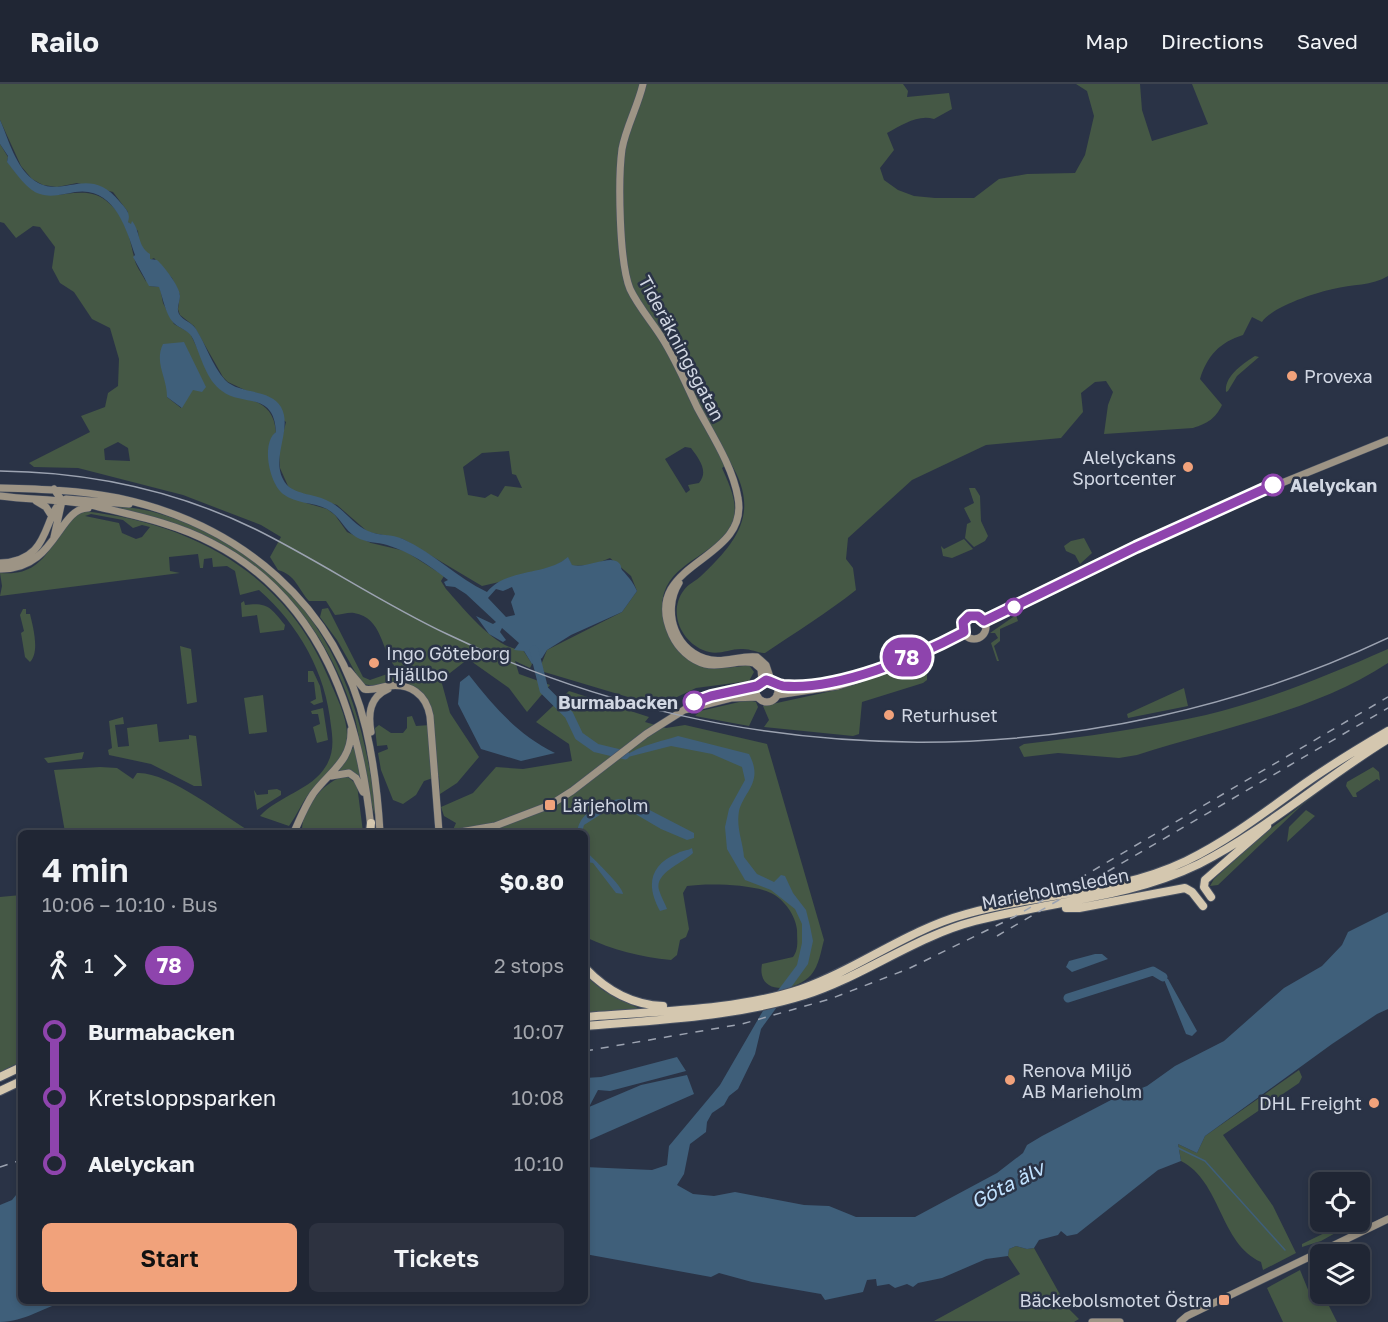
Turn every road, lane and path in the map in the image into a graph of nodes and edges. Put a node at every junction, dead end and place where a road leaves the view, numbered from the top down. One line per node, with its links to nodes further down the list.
1 (643, 84): 13 (street, Tideräkningsgatan)
2 (1388, 440): 15 (street)
3 (0, 488): 4 (street)
4 (54, 489): 7 (street); 8 (street)
5 (0, 496): 6 (street)
6 (33, 500): 7 (street); 10 (street)
7 (62, 501): 8 (street); 9 (street); 10 (street); 11 (street)
8 (131, 503): 17 (street)
9 (103, 509): 11 (street); 25 (street)
10 (52, 518): 12 (street)
11 (52, 542): 14 (street)
12 (0, 563)
13 (692, 567): 19 (street, Tideräkningsgatan); 20 (street, Tideräkningsgatan)
14 (0, 569)
15 (984, 621): 16 (street); 16 (street)
16 (964, 632): 18 (street)
17 (327, 636): 21 (street); 29 (street)
18 (912, 656): 19 (street); 22 (street)
19 (773, 682): 20 (street); 22 (street)
20 (760, 684): 23 (street); 24 (street)
21 (392, 686): 29 (street); 36 (street)
22 (777, 695): 23 (street)
23 (758, 697): 24 (street)
24 (684, 710): 37 (street)
25 (349, 711): 28 (street); 30 (street)
26 (1388, 731): 42 (highway, Marieholmsleden)
27 (1388, 739): 31 (highway, Marieholmsleden)
28 (331, 776): 30 (street); 33 (street)
29 (376, 786): 32 (street)
30 (369, 806): 32 (street)
31 (1290, 806): 38 (highway); 40 (highway, Marieholmsleden)
32 (375, 822): 34 (highway); 35 (street)
33 (295, 830)
34 (372, 830)
35 (379, 830)
36 (439, 830)
37 (472, 830)
38 (1211, 897)
39 (1203, 906): 40 (highway)
40 (1037, 907): 44 (highway, Marieholmsleden)
41 (588, 971): 42 (highway)
42 (709, 1005): 43 (highway)
43 (588, 1017)
44 (588, 1026)
45 (18, 1068): 46 (highway)
46 (0, 1077)
47 (18, 1082): 48 (highway)
48 (0, 1090)
49 (1388, 1220): 50 (street)
50 (1194, 1314): 53 (street); 54 (street)
51 (1092, 1322): 52 (street)
52 (1120, 1322)
53 (1182, 1322)
54 (1191, 1322)

